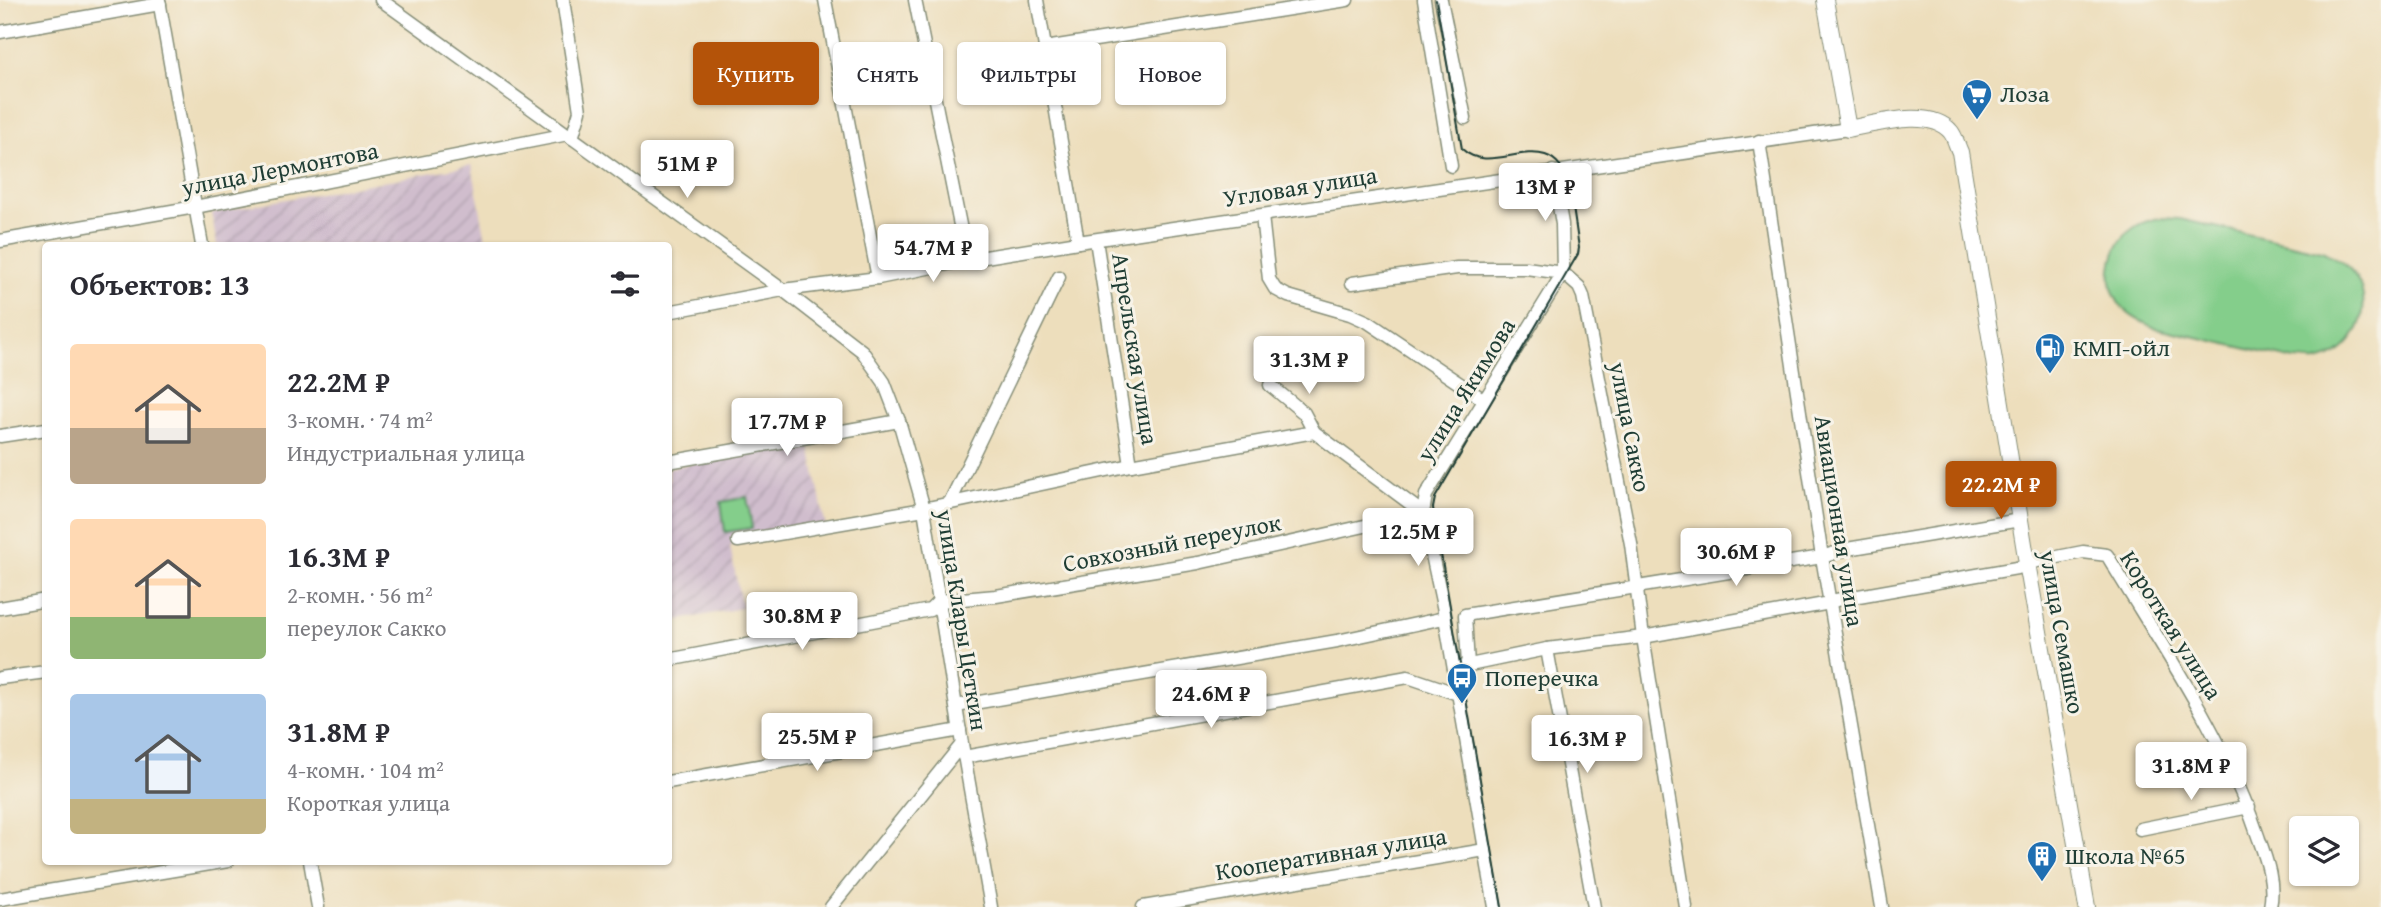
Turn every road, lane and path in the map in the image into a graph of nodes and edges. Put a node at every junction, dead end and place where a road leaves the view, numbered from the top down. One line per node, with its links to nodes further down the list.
1 (381, 0): 18 (street, улица Клары Цеткин)
2 (563, 0): 18 (street)
3 (825, 0): 31 (street)
4 (915, 0): 28 (street)
5 (1037, 0): 12 (street, Апрельская улица)
6 (1347, 0): 13 (street)
7 (1424, 0): 20 (street)
8 (1441, 0): 15 (street)
9 (1825, 0): 17 (main road)
10 (159, 2): 11 (street); 22 (street)
11 (0, 32)
12 (1044, 42)
13 (1083, 42)
14 (1055, 105): 27 (street, Апрельская улица)
15 (1465, 118)
16 (1940, 122): 17 (main road, Угловая улица); 46 (main road, улица Семашко)
17 (1849, 128): 19 (street, Угловая улица)
18 (570, 136): 22 (street, улица Лермонтова); 33 (street, улица Клары Цеткин)
19 (1759, 141): 21 (street, Угловая улица); 48 (street, Авиационная улица)
20 (1451, 166)
21 (1553, 171): 23 (street, Угловая улица); 29 (street)
22 (195, 207): 25 (street, улица Лермонтова); 26 (street)
23 (1262, 216): 24 (street, Угловая улица); 36 (street)
24 (1096, 240): 27 (street, Угловая улица); 42 (street, Апрельская улица)
25 (0, 241)
26 (201, 242)
27 (1078, 242): 28 (street, Угловая улица)
28 (967, 260): 31 (street, Угловая улица)
29 (1563, 273): 32 (street); 36 (street, улица Якимова); 50 (street, улица Сакко)
30 (1059, 276): 43 (street)
31 (878, 278): 33 (street, Угловая улица)
32 (1352, 282)
33 (783, 290): 34 (street, Угловая улица); 37 (street, улица Клары Цеткин)
34 (672, 311)
35 (1270, 385): 39 (street)
36 (1484, 400): 45 (street, улица Якимова)
37 (899, 421): 41 (street); 44 (street, улица Клары Цеткин)
38 (42, 430): 40 (street)
39 (1314, 432): 42 (street); 45 (street)
40 (0, 436)
41 (672, 461)
42 (1131, 465): 43 (street)
43 (950, 502): 44 (street)
44 (924, 509): 47 (street); 53 (street, улица Клары Цеткин)
45 (1423, 513): 53 (street, Совхозный переулок); 55 (street)
46 (2020, 520): 48 (street); 49 (main road, улица Семашко)
47 (738, 541)
48 (1822, 557): 50 (street); 52 (street, Авиационная улица)
49 (2027, 565): 52 (street); 67 (street, Короткая улица); 81 (main road, улица Семашко)
50 (1636, 587): 56 (street, улица Сакко); 59 (street)
51 (42, 601): 54 (street)
52 (1830, 603): 56 (street); 80 (street, Авиационная улица)
53 (934, 606): 58 (street, Совхозный переулок); 64 (street, улица Клары Цеткин)
54 (0, 608)
55 (1444, 618): 60 (street); 64 (street)
56 (1643, 636): 57 (street); 79 (street, улица Сакко)
57 (1547, 649): 59 (street); 78 (street)
58 (672, 659)
59 (1468, 665): 60 (street)
60 (1453, 668): 63 (street)
61 (42, 672): 62 (street)
62 (0, 678)
63 (1458, 694): 65 (street); 69 (street)
64 (956, 706): 65 (street, улица Клары Цеткин)
65 (962, 744): 66 (street); 74 (street); 75 (street, улица Клары Цеткин)
66 (672, 781)
67 (2249, 807): 68 (street); 82 (street, Короткая улица)
68 (2140, 829)
69 (1485, 850): 76 (street, Кооперативная улица); 77 (street)
70 (204, 865): 72 (street)
71 (311, 865): 73 (street)
72 (0, 899)
73 (318, 907)
74 (831, 907)
75 (991, 907)
76 (1143, 907)
77 (1495, 907)
78 (1594, 907)
79 (1686, 907)
80 (1882, 907)
81 (2087, 907)
82 (2270, 907)

